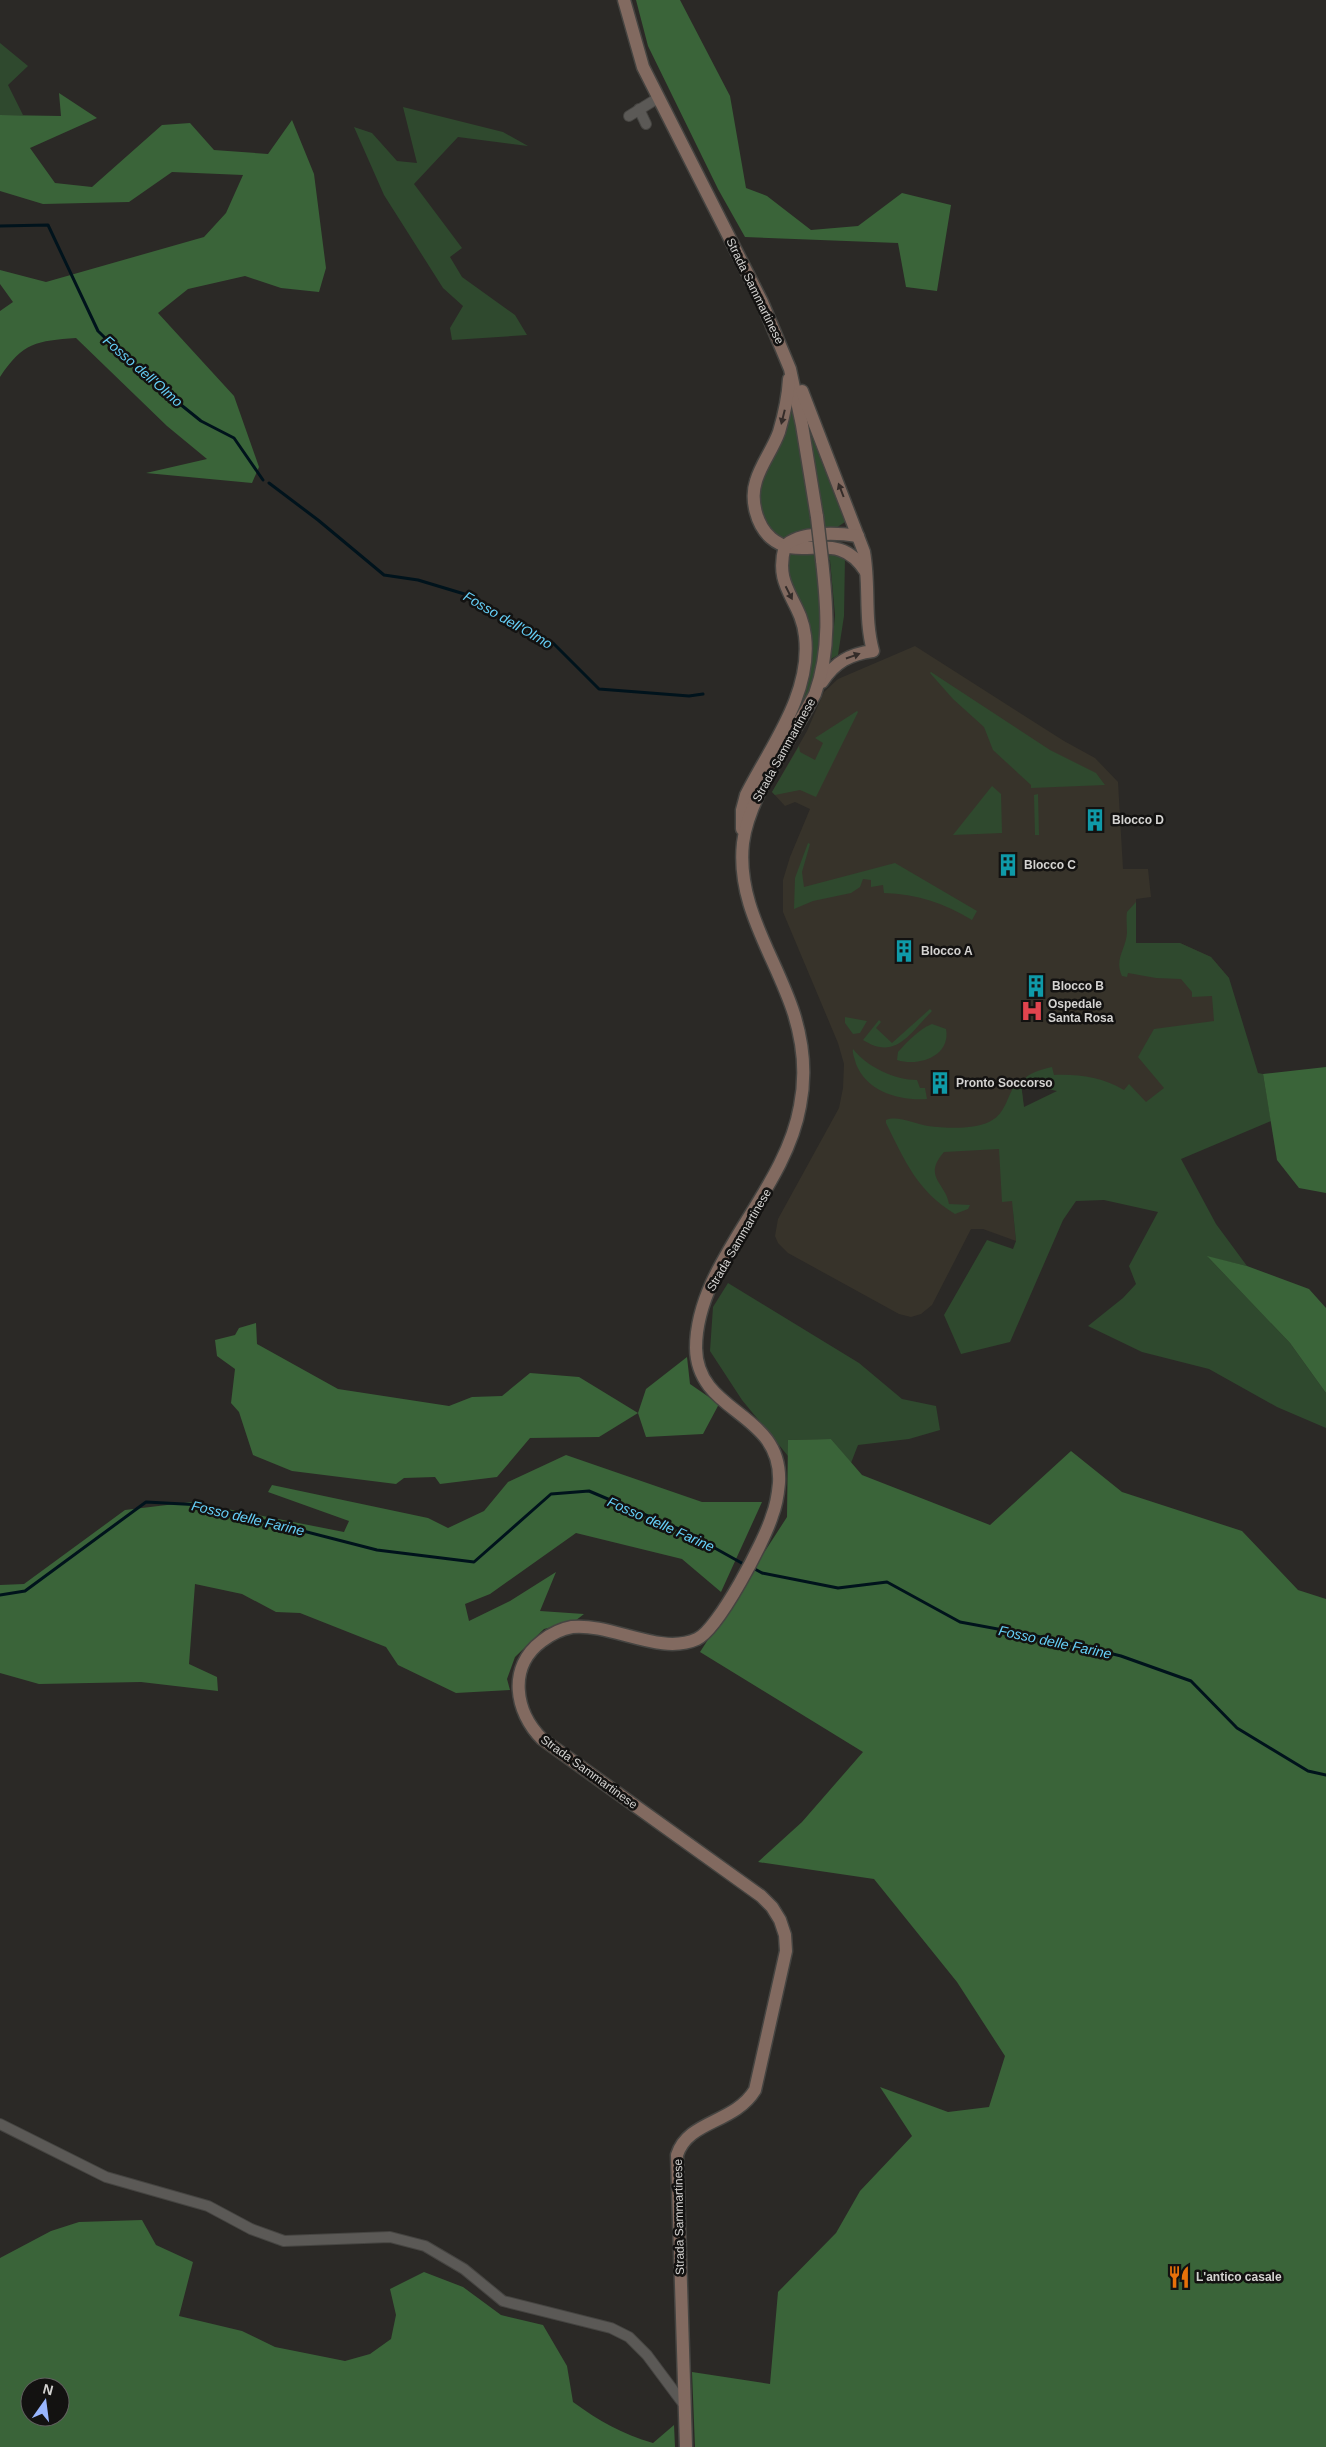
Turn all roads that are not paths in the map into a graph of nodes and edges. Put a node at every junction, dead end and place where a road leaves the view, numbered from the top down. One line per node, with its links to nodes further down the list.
1 (624, 0): 2 (main road, Strada Sammartinese)
2 (658, 98): 3 (street); 6 (main road, Strada Sammartinese)
3 (639, 108): 4 (street); 5 (street)
4 (629, 116)
5 (646, 124)
6 (790, 369): 7 (main road, one-way to 6); 8 (main road, one-way to 8); 11 (main road, Strada Sammartinese, bridge)
7 (858, 536): 8 (main road); 9 (main road); 10 (main road)
8 (785, 546): 9 (main road); 12 (main road, one-way to 12)
9 (817, 546): 10 (main road)
10 (867, 573): 11 (main road, one-way to 10)
11 (815, 694): 12 (main road, Strada Sammartinese)
12 (743, 841): 14 (main road, Strada Sammartinese)
13 (0, 2124): 14 (street)
14 (685, 2406): 15 (main road, Strada Sammartinese)
15 (686, 2447)

